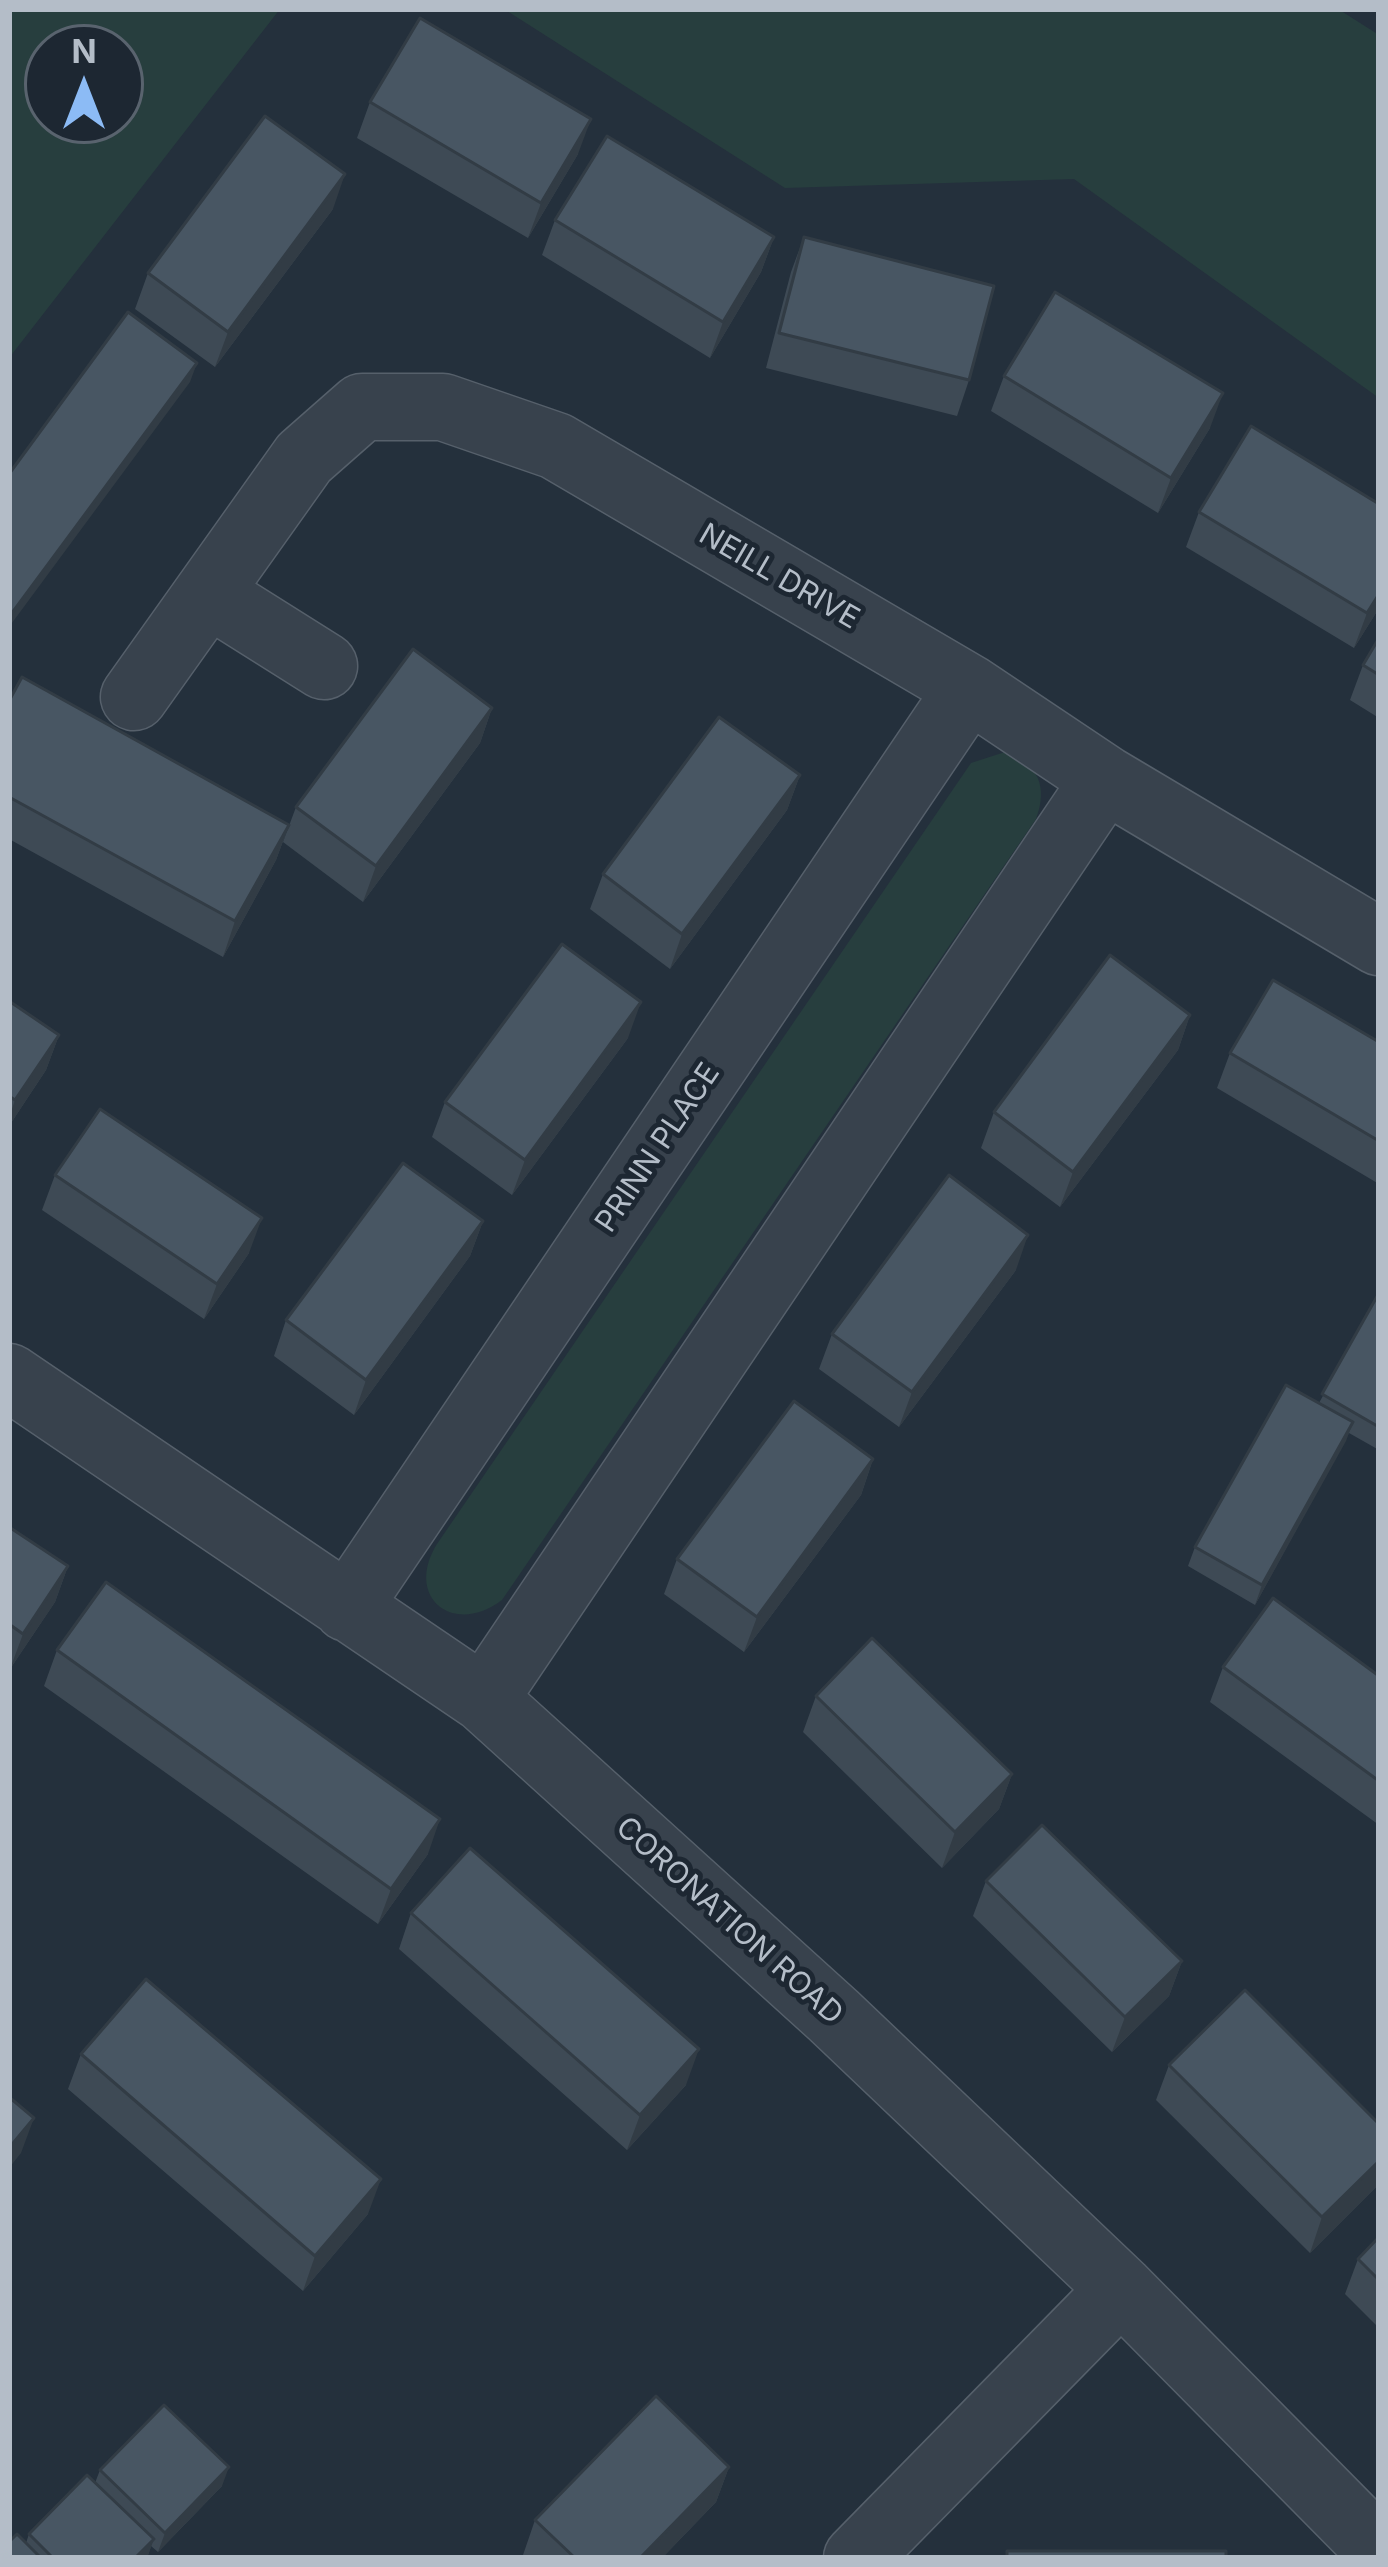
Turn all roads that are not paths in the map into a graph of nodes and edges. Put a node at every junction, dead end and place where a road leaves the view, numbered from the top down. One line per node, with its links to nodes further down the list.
1 (208, 593): 2 (street); 3 (street, NEILL DRIVE); 4 (street, NEILL DRIVE)
2 (324, 666)
3 (969, 688): 5 (street, NEILL DRIVE); 8 (street, PRINN PLACE)
4 (134, 697)
5 (1105, 779): 6 (street, NEILL DRIVE); 9 (street)
6 (1379, 942)
7 (9, 1377): 8 (street, CORONATION ROAD)
8 (346, 1608): 9 (street, CORONATION ROAD)
9 (484, 1700): 10 (street, CORONATION ROAD)
10 (1121, 2289): 11 (street, CORONATION ROAD); 12 (street)
11 (1379, 2550)
12 (856, 2558)

